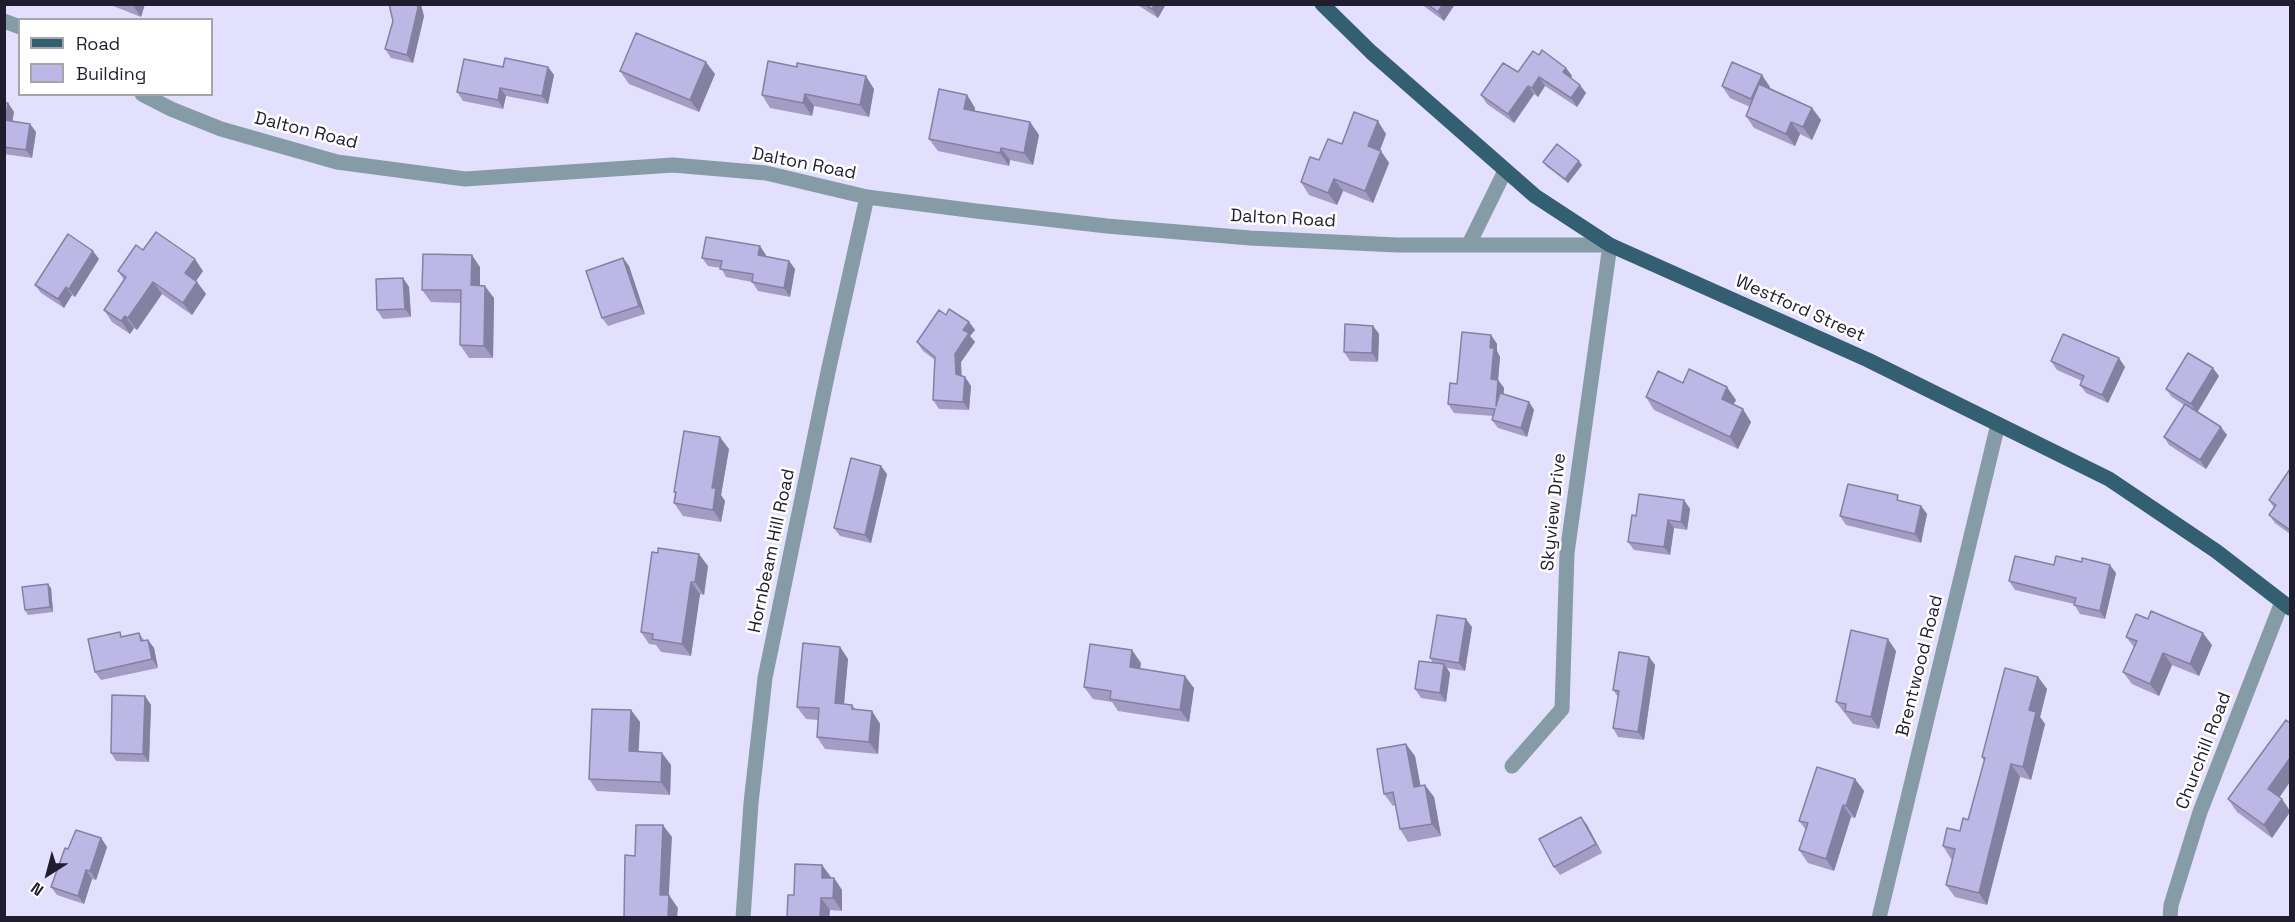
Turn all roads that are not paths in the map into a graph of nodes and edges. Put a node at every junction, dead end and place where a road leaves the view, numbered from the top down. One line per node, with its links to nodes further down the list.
1 (1322, 4): 3 (main road, Westford Street)
2 (146, 96): 4 (street, Dalton Road)
3 (1505, 171): 5 (street); 6 (main road, Westford Street)
4 (867, 197): 5 (street, Dalton Road); 10 (street, Hornbeam Hill Road)
5 (1469, 244): 6 (street, Dalton Road)
6 (1610, 245): 7 (main road, Westford Street); 9 (street, Skyview Drive)
7 (1998, 424): 8 (main road, Westford Street); 11 (street, Brentwood Road)
8 (2286, 605): 12 (street, Churchill Road)
9 (1512, 766)
10 (743, 918)
11 (1879, 918)
12 (2170, 918)

